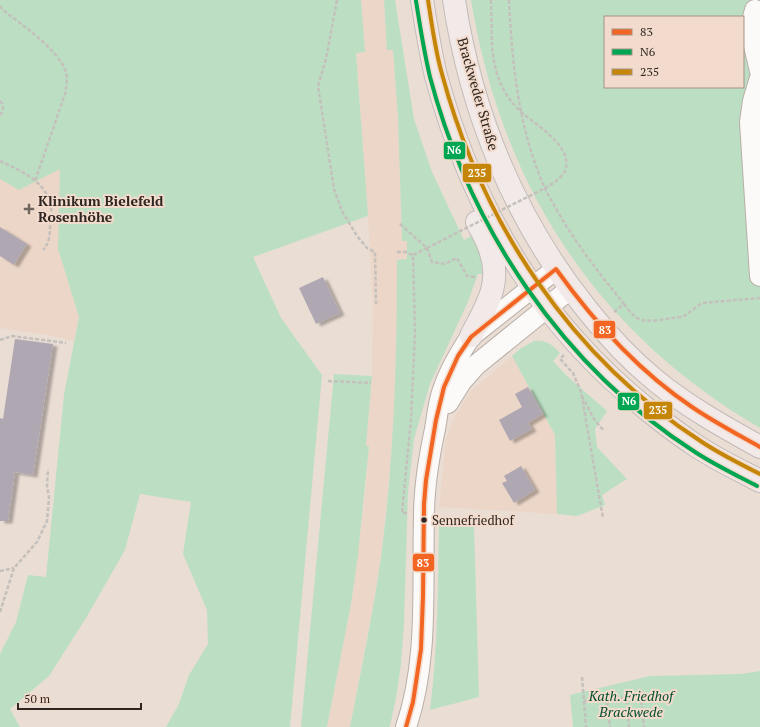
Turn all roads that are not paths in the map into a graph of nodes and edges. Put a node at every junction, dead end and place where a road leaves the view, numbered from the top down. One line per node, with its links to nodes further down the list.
1 (422, 0): 5 (main road)
2 (454, 0): 7 (main road, Brackweder Straße)
3 (753, 8): 4 (street)
4 (760, 71)
5 (436, 75): 9 (main road); 12 (main road)
6 (760, 78): 8 (street)
7 (556, 269): 9 (street); 10 (main road, Brackweder Straße)
8 (760, 276)
9 (532, 288): 11 (main road); 12 (street)
10 (570, 289): 11 (street); 14 (main road, Brackweder Straße)
11 (547, 308): 13 (street); 15 (main road)
12 (471, 336): 13 (street)
13 (432, 439): 16 (street)
14 (760, 447)
15 (760, 481)
16 (406, 727)

